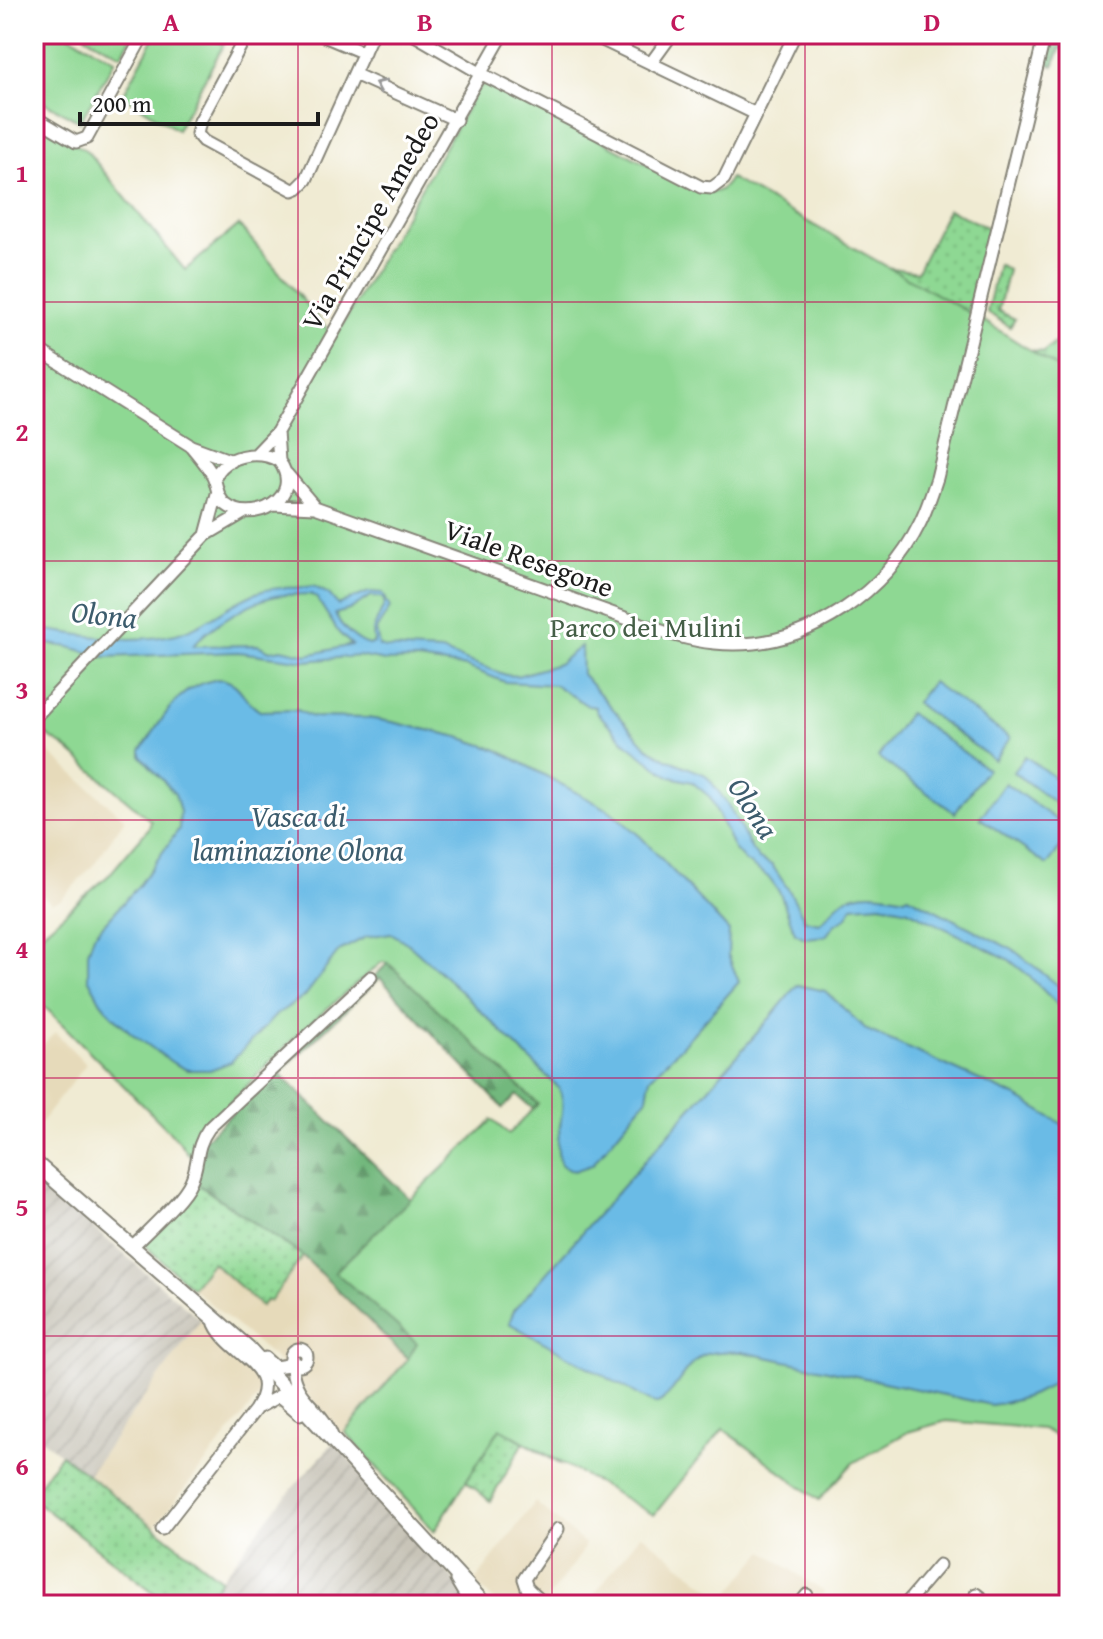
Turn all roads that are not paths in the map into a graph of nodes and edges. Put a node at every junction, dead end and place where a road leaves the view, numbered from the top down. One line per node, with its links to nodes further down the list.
1 (144, 34): 16 (street)
2 (247, 34): 14 (street)
3 (319, 34): 11 (street)
4 (372, 34): 11 (street)
5 (503, 34): 13 (street, Via Principe Amedeo)
6 (590, 34): 12 (street)
7 (672, 34): 12 (street)
8 (795, 34): 15 (street)
9 (1045, 34): 27 (street, Viale Resegone)
10 (416, 35): 13 (street)
11 (364, 53): 14 (street)
12 (651, 63): 15 (street)
13 (480, 73): 15 (street); 17 (street, Via Principe Amedeo)
14 (354, 74): 17 (street, one-way to 14)
15 (756, 114)
16 (34, 117)
17 (456, 120): 19 (street, Via Principe Amedeo)
18 (34, 347): 20 (street)
19 (277, 432): 21 (street, Via Principe Amedeo); 23 (street)
20 (191, 446): 22 (street); 24 (street)
21 (256, 454): 22 (street); 23 (street)
22 (232, 461): 24 (street)
23 (282, 466): 26 (street); 27 (street)
24 (215, 478): 25 (street)
25 (217, 494): 28 (street); 29 (street)
26 (273, 505): 27 (street, Viale Resegone); 28 (street)
27 (315, 507)
28 (245, 512): 29 (street)
29 (206, 535): 30 (street)
30 (34, 718)
31 (371, 977): 33 (street)
32 (34, 1162): 33 (main road)
33 (131, 1248): 34 (main road)
34 (212, 1317): 35 (street); 36 (main road); 36 (street)
35 (255, 1410): 36 (street); 37 (street)
36 (333, 1440): 41 (main road)
37 (162, 1529)
38 (558, 1529): 44 (street)
39 (939, 1565): 45 (street)
40 (976, 1594): 46 (street)
41 (472, 1600): 42 (main road); 43 (street)
42 (485, 1605)
43 (495, 1605)
44 (545, 1605)
45 (905, 1605)
46 (990, 1605)

